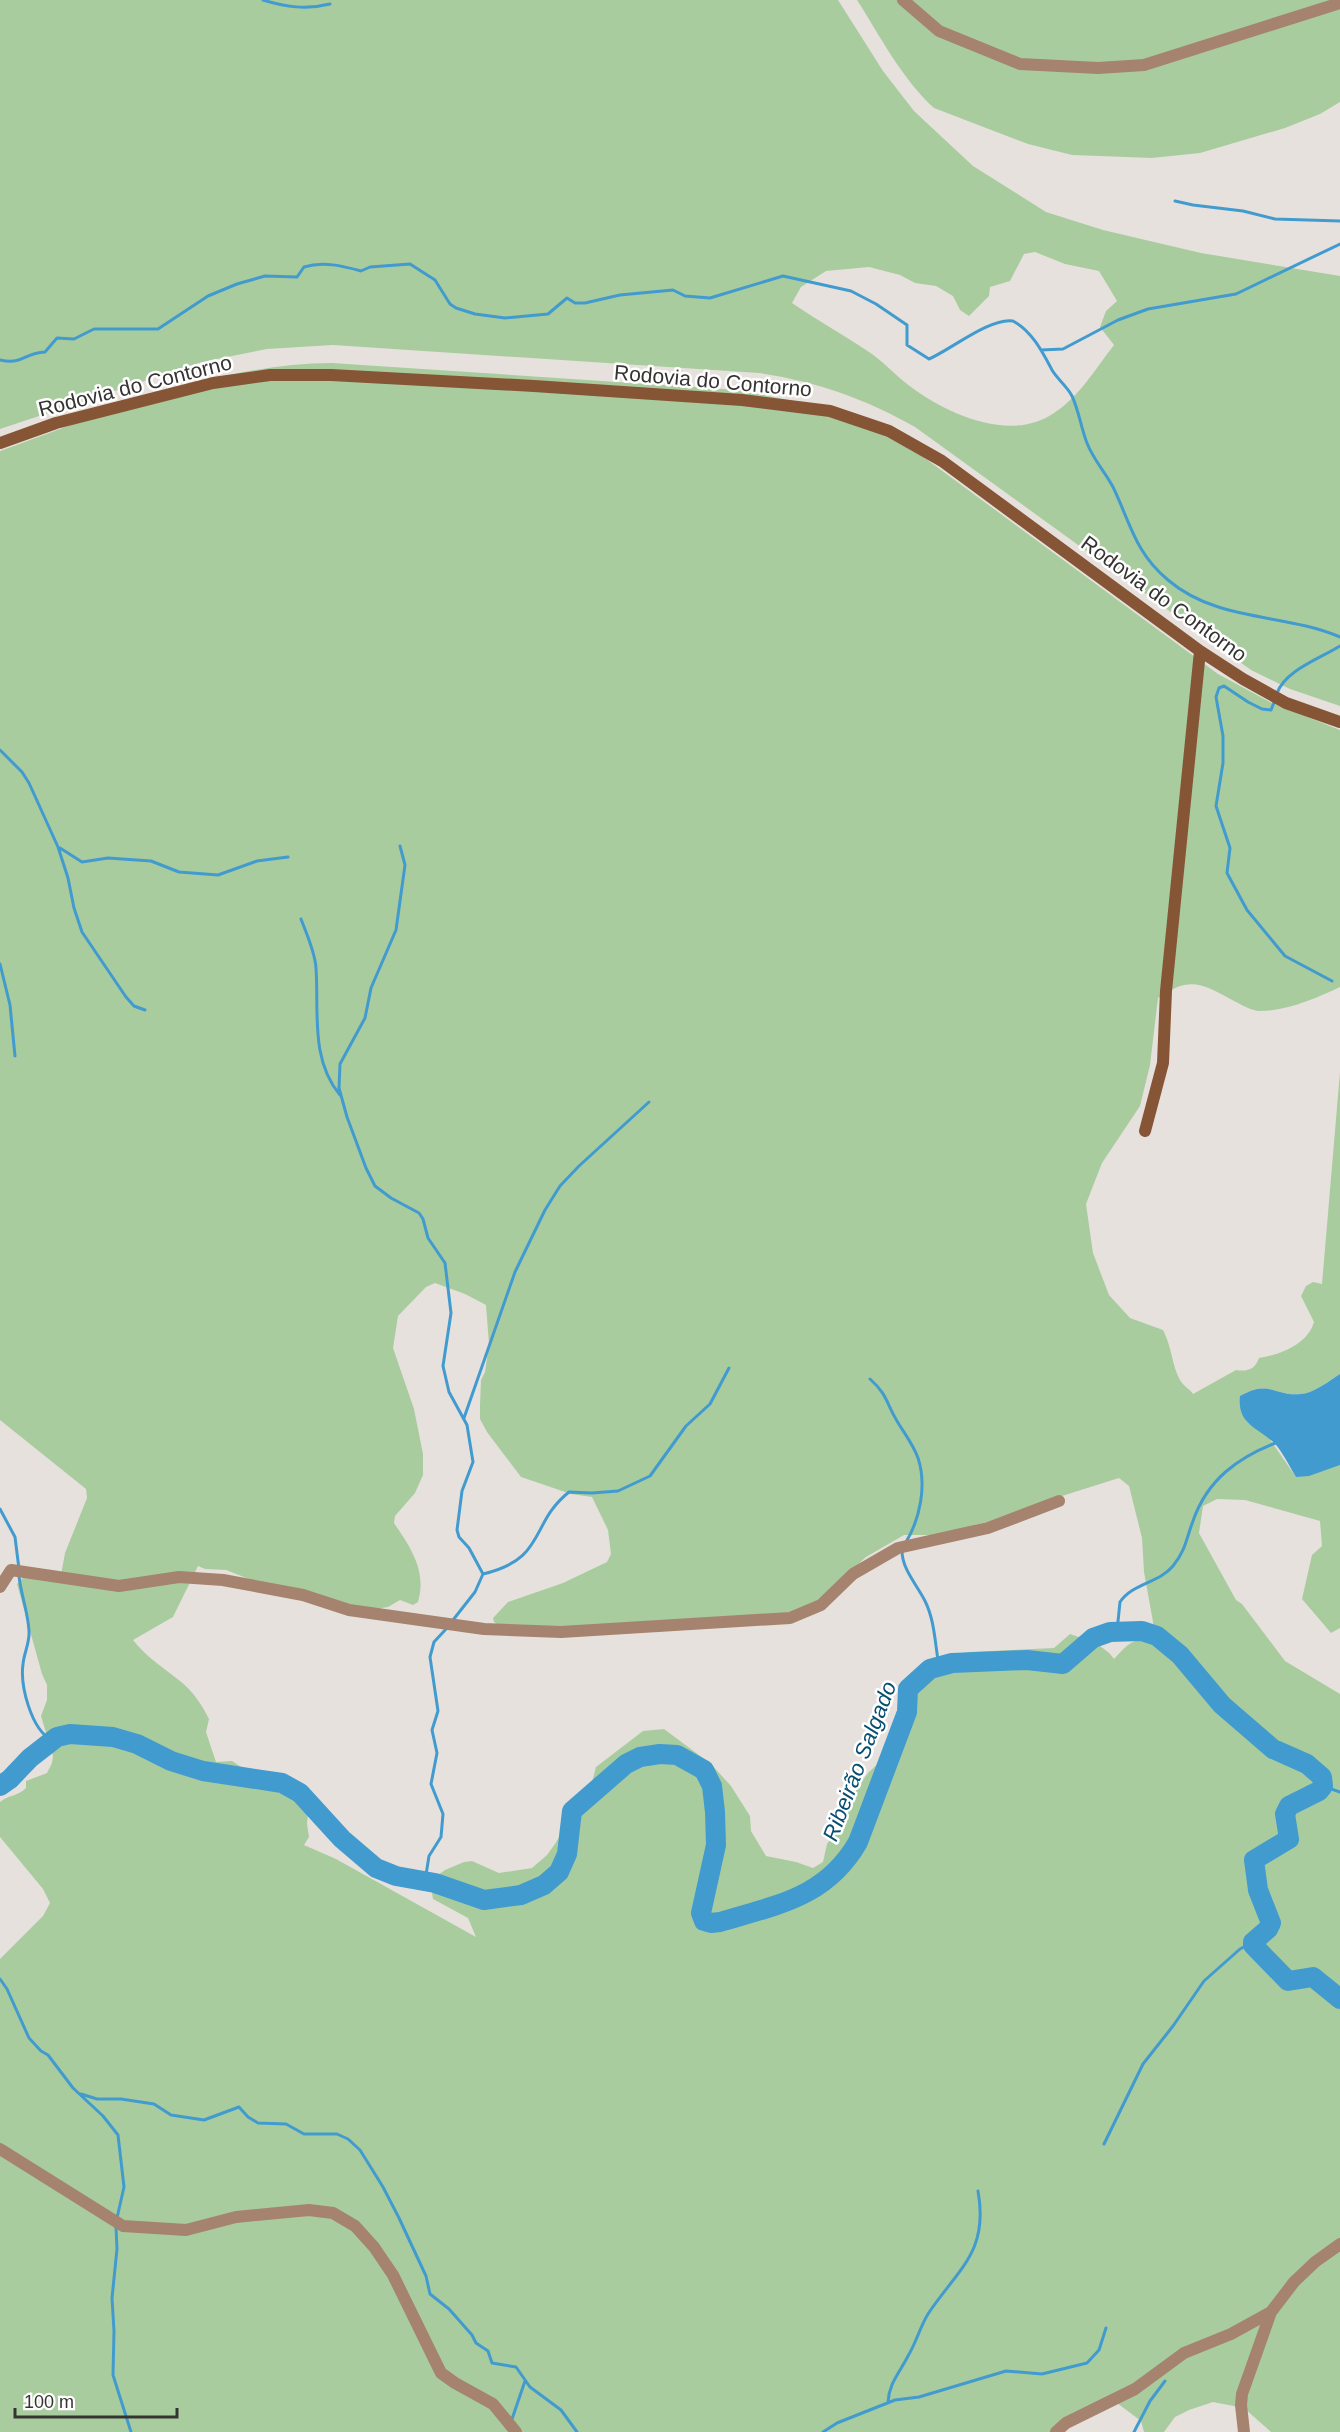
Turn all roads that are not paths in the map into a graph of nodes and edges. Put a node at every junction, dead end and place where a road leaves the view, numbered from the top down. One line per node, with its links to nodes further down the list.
1 (903, 0): 2 (street)
2 (1340, 3)
3 (0, 443): 4 (main road, Rodovia do Contorno)
4 (1200, 651): 5 (main road, Rodovia do Contorno); 6 (main road)
5 (1340, 722)
6 (1145, 1131)
7 (1059, 1502): 8 (street)
8 (0, 1587)
9 (0, 2149): 12 (street)
10 (1340, 2244): 11 (street)
11 (1271, 2312): 13 (street); 14 (street)
12 (516, 2432)
13 (1056, 2432)
14 (1244, 2432)

